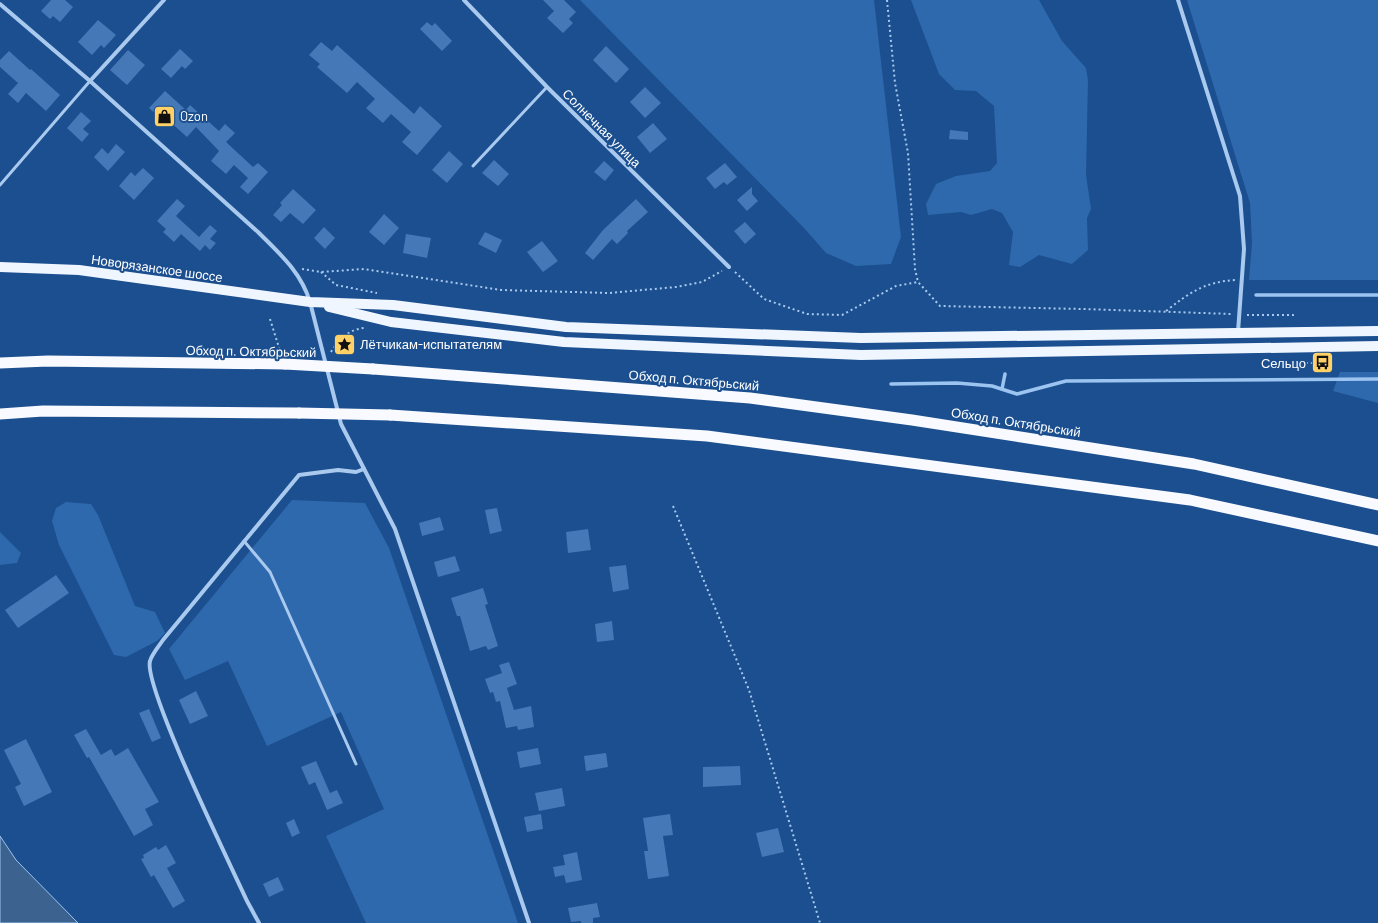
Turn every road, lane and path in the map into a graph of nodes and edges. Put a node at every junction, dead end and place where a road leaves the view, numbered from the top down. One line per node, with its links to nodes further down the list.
1 (164, 0): 6 (street)
2 (464, 0): 7 (street, Солнечная улица)
3 (887, 0): 15 (path)
4 (1178, 0): 14 (street)
5 (0, 4): 6 (street)
6 (90, 81): 9 (lane); 11 (street)
7 (547, 87): 8 (lane); 12 (street, Солнечная улица)
8 (474, 166)
9 (0, 185)
10 (0, 267): 17 (main road, Новорязанское шоссе)
11 (293, 267): 13 (path); 17 (street)
12 (729, 267): 13 (path); 15 (path)
13 (321, 272): 16 (path)
14 (1242, 279): 18 (path); 19 (street)
15 (918, 282): 18 (path)
16 (382, 294)
17 (310, 302): 24 (main road); 25 (main road); 27 (street)
18 (1165, 312): 19 (path)
19 (1239, 315): 20 (path); 24 (street)
20 (1293, 318)
21 (270, 319): 30 (path)
22 (369, 327): 27 (path)
23 (1378, 331): 24 (main road)
24 (1238, 333)
25 (1378, 346)
26 (1293, 360): 29 (path)
27 (325, 362): 32 (street)
28 (0, 363): 30 (highway, Обход п. Октябрьский)
29 (1322, 363)
30 (284, 364): 33 (highway, Обход п. Октябрьский, bridge)
31 (0, 414): 36 (highway, bridge)
32 (364, 469): 35 (street); 39 (street)
33 (1378, 505)
34 (673, 506): 40 (path)
35 (244, 541): 37 (lane); 38 (street)
36 (1378, 542)
37 (356, 764)
38 (259, 923)
39 (528, 923)
40 (820, 923)

